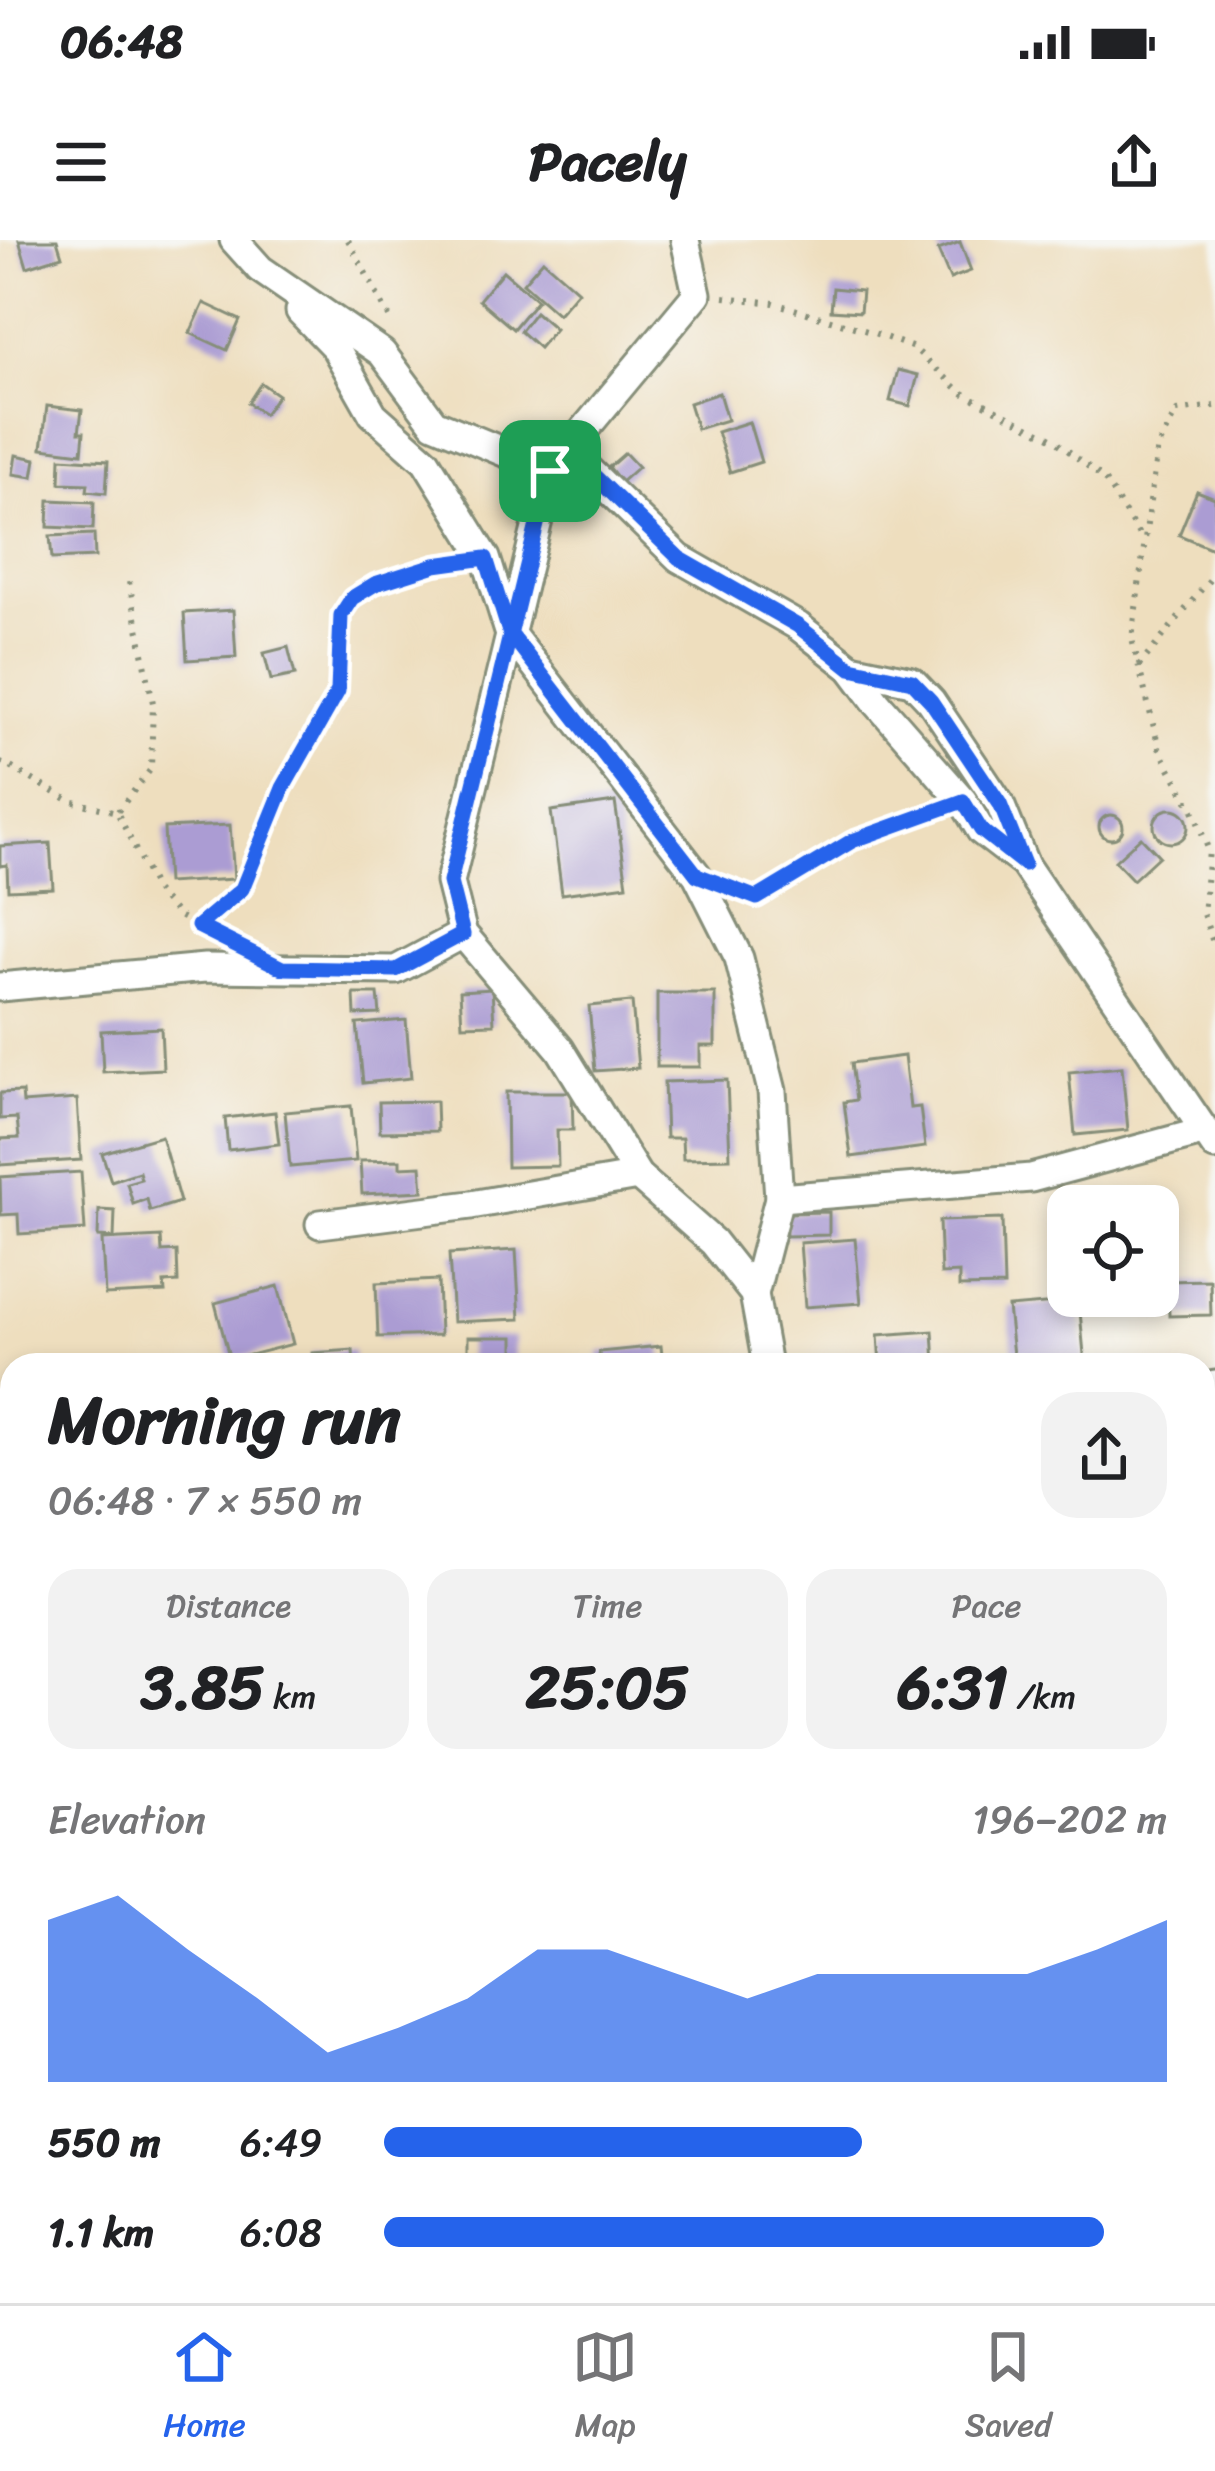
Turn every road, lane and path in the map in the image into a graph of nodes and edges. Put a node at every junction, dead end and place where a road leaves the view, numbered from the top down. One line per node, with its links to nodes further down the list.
1 (235, 240): 4 (street)
2 (348, 240): 6 (path)
3 (685, 240): 5 (street)
4 (260, 269): 6 (street); 10 (street)
5 (697, 294): 8 (street); 9 (path)
6 (404, 382): 8 (street)
7 (1215, 406): 9 (path)
8 (550, 471): 13 (street); 15 (street)
9 (1144, 543): 14 (path)
10 (486, 558): 13 (street); 21 (path)
11 (1215, 573): 14 (path)
12 (128, 577): 18 (path)
13 (509, 632): 20 (street); 22 (street)
14 (1139, 666): 24 (path)
15 (851, 668): 17 (street); 19 (street)
16 (0, 764): 18 (path)
17 (963, 801): 19 (street); 20 (path)
18 (117, 812): 21 (path)
19 (1024, 864): 26 (street)
20 (697, 875): 28 (street)
21 (198, 926): 23 (path)
22 (463, 934): 25 (street); 27 (street)
23 (219, 936)
24 (1215, 948)
25 (0, 987)
26 (1210, 1139): 28 (street)
27 (638, 1177): 29 (street); 30 (street)
28 (779, 1198): 30 (street)
29 (320, 1224)
30 (754, 1294): 31 (street)
31 (765, 1353)

